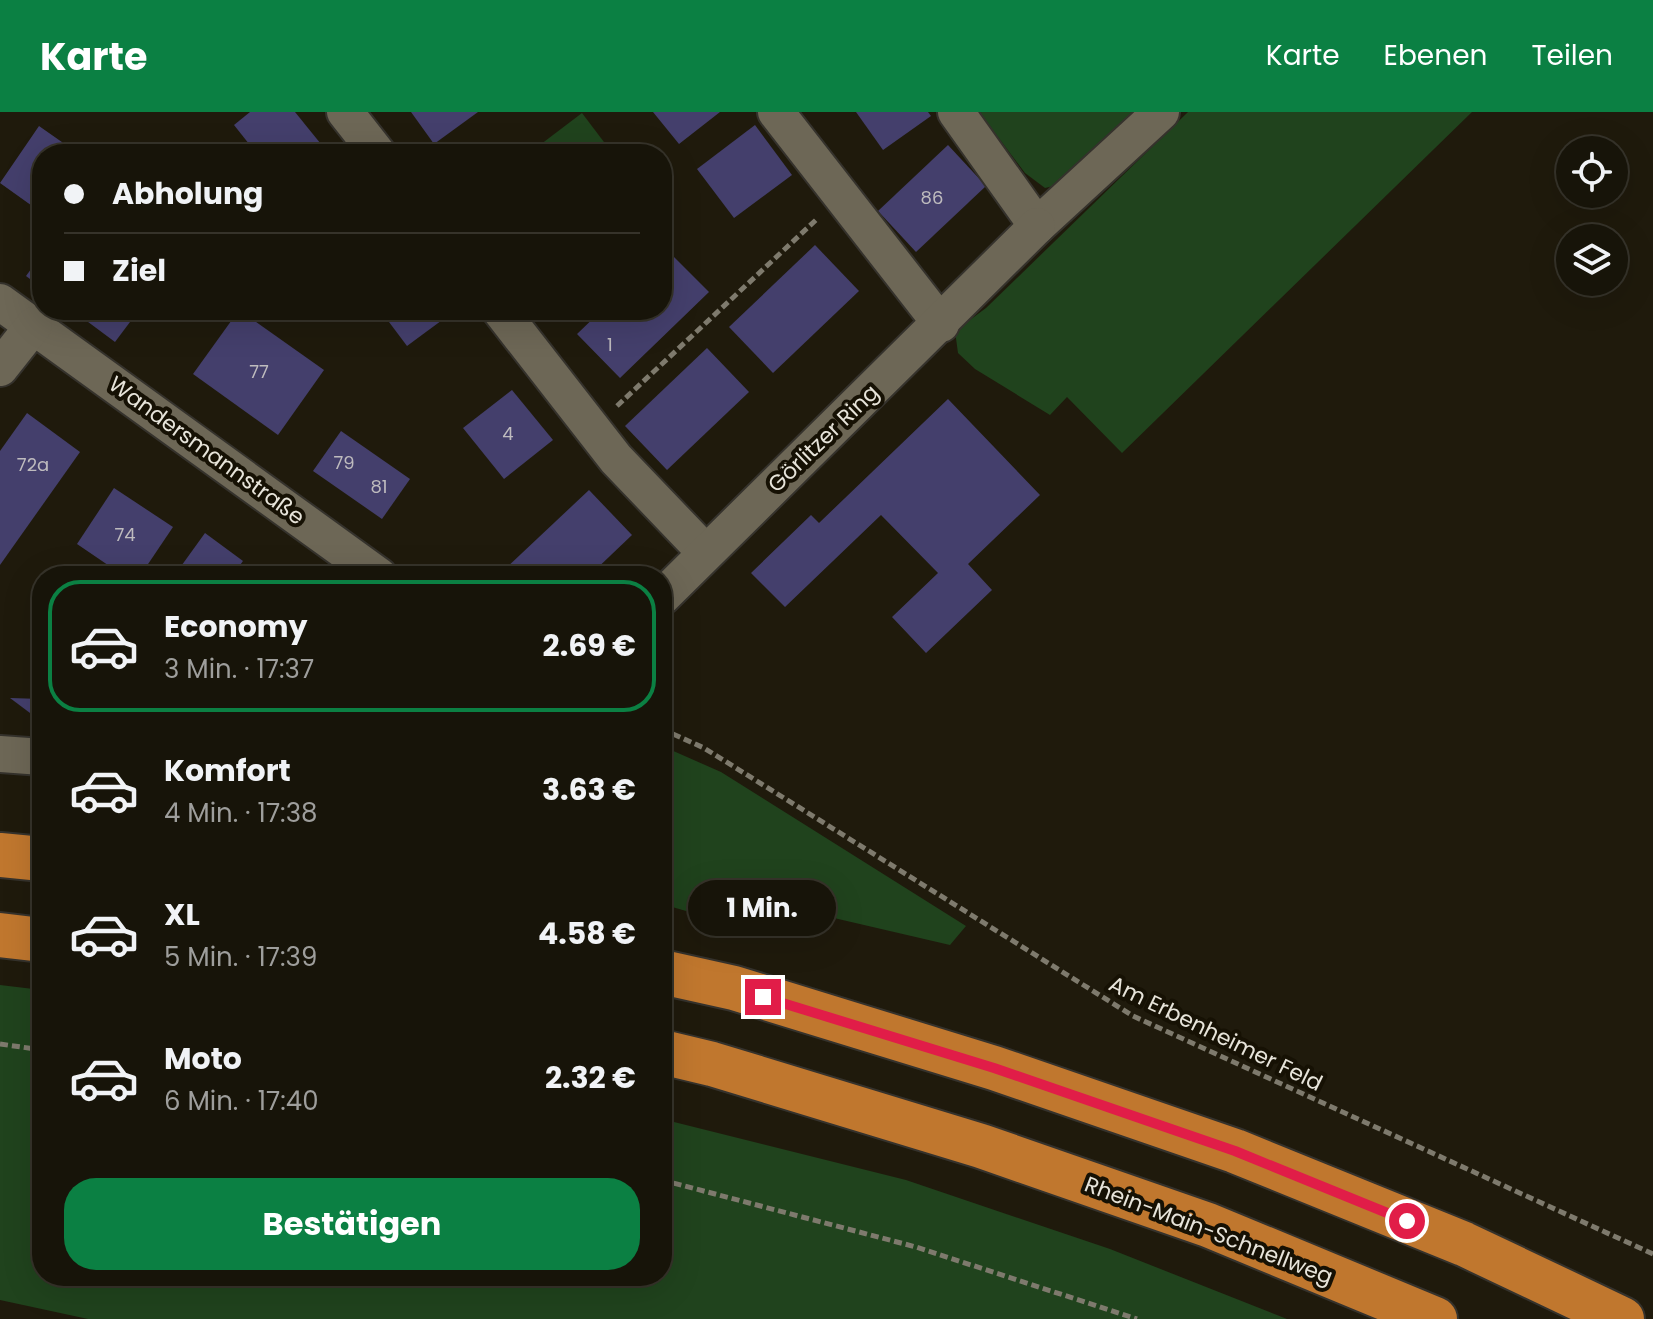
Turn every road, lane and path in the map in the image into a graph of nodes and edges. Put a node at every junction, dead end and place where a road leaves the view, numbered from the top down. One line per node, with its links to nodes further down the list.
1 (345, 112): 5 (street)
2 (776, 112): 6 (street)
3 (956, 112): 7 (street)
4 (1161, 112): 7 (street, Görlitzer Ring)
5 (370, 144)
6 (842, 196): 10 (street); 13 (path)
7 (1037, 226): 10 (street, Görlitzer Ring)
8 (0, 302): 11 (street, Wandersmannstraße)
9 (508, 320): 13 (street)
10 (941, 324): 14 (street, Görlitzer Ring)
11 (34, 325): 12 (street); 15 (street, Wandersmannstraße)
12 (0, 368)
13 (592, 429): 14 (street)
14 (705, 552): 16 (street, Görlitzer Ring)
15 (365, 566)
16 (672, 587)
17 (672, 734): 29 (path, Am Erbenheimer Feld)
18 (0, 754): 19 (street)
19 (32, 756)
20 (0, 855): 21 (highway)
21 (32, 858)
22 (0, 935): 23 (highway)
23 (32, 939)
24 (672, 974): 32 (highway)
25 (0, 1044): 26 (path)
26 (32, 1049)
27 (672, 1054): 31 (highway, Rhein-Main-Schnellweg)
28 (672, 1183): 30 (path)
29 (1653, 1254)
30 (1137, 1319)
31 (1435, 1319)
32 (1622, 1319)

